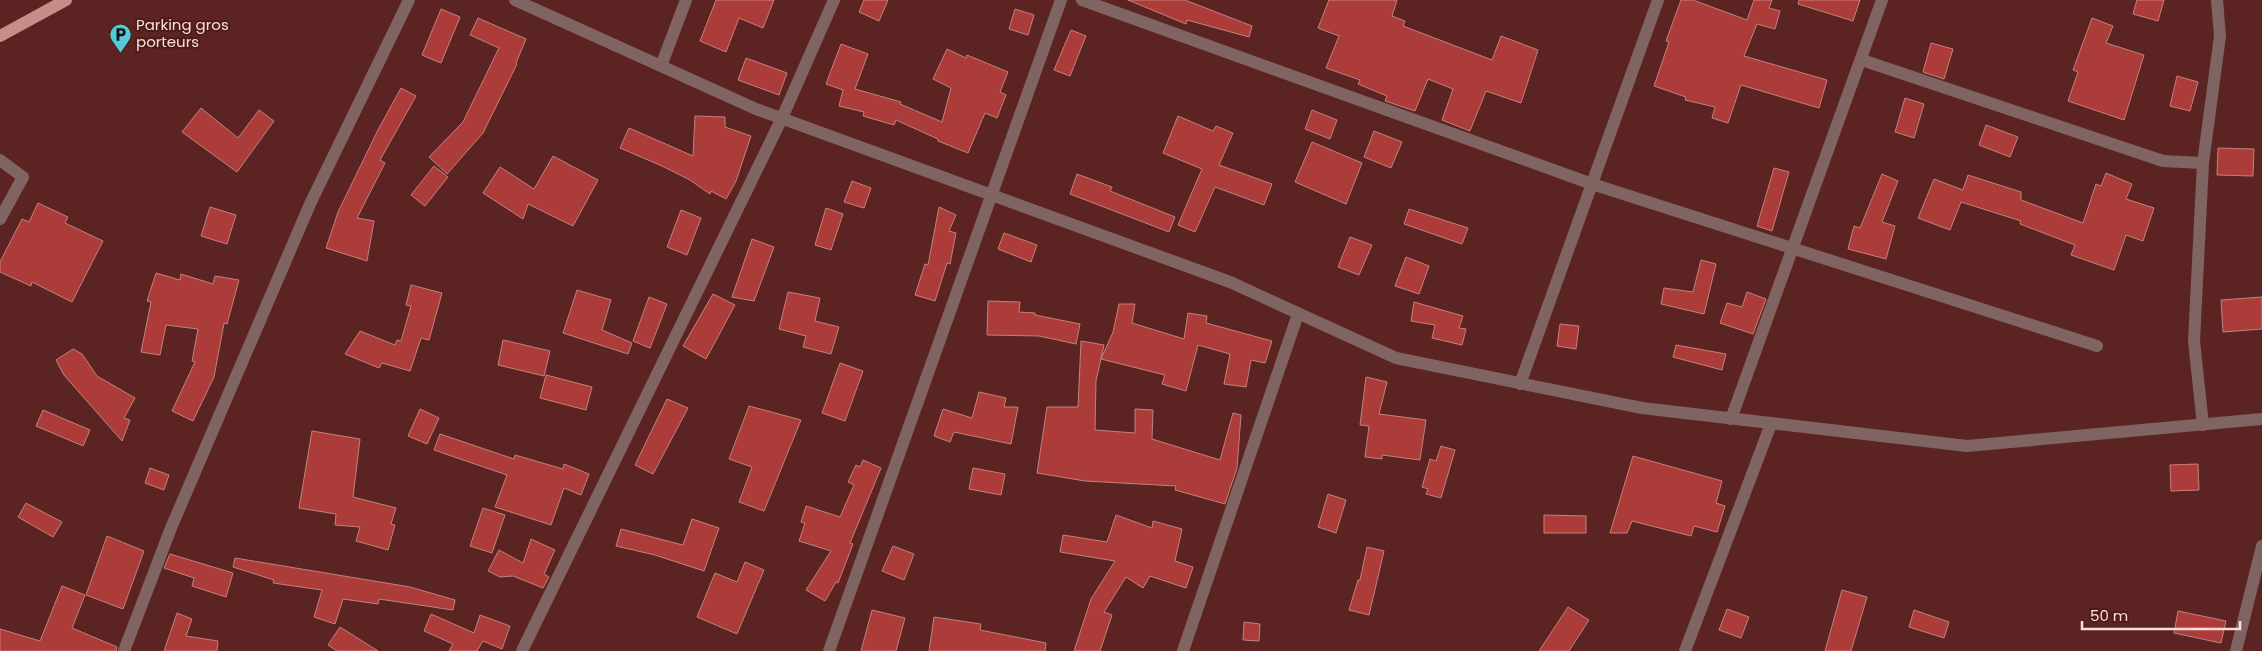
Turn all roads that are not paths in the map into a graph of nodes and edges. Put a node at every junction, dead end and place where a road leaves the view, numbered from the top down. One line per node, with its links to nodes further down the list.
1 (66, 0): 11 (main road)
2 (409, 0): 29 (street)
3 (515, 0): 13 (street)
4 (686, 0): 13 (street)
5 (834, 0): 14 (street)
6 (1061, 0): 18 (street)
7 (1082, 0): 17 (street)
8 (1882, 0): 12 (street)
9 (2217, 0): 16 (street)
10 (1655, 1): 17 (street)
11 (0, 36)
12 (1862, 60): 16 (street); 20 (street)
13 (661, 66): 14 (street)
14 (782, 118): 18 (street); 30 (street)
15 (0, 160): 19 (street)
16 (2203, 162): 27 (street)
17 (1592, 184): 20 (street); 23 (street)
18 (991, 195): 21 (street); 31 (street)
19 (0, 219)
20 (1793, 249): 22 (street); 24 (street)
21 (1298, 314): 23 (street); 32 (street)
22 (2097, 346)
23 (1520, 384): 24 (street)
24 (1731, 419): 26 (street)
25 (2259, 421): 27 (street)
26 (1771, 424): 27 (street); 33 (street)
27 (2203, 425)
28 (2262, 546): 34 (street)
29 (124, 651)
30 (522, 651)
31 (829, 651)
32 (1183, 651)
33 (1685, 651)
34 (2236, 651)

